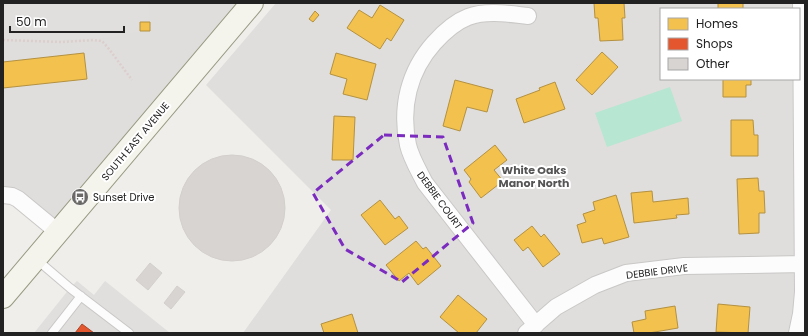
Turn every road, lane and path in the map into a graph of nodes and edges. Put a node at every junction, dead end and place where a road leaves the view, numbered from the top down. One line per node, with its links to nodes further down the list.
1 (252, 3): 7 (main road, SOUTH EAST AVENUE)
2 (801, 3): 9 (street)
3 (528, 16): 12 (street, DEBBIE COURT)
4 (3, 40): 5 (path)
5 (132, 80)
6 (3, 195): 7 (street)
7 (58, 232): 8 (main road, SOUTH EAST AVENUE)
8 (36, 258): 10 (lane); 11 (main road, SOUTH EAST AVENUE)
9 (804, 264): 12 (street, DEBBIE DRIVE); 15 (street)
10 (81, 296): 13 (lane); 14 (lane)
11 (3, 297)
12 (531, 329)
13 (52, 333)
14 (129, 333)
15 (797, 333)

